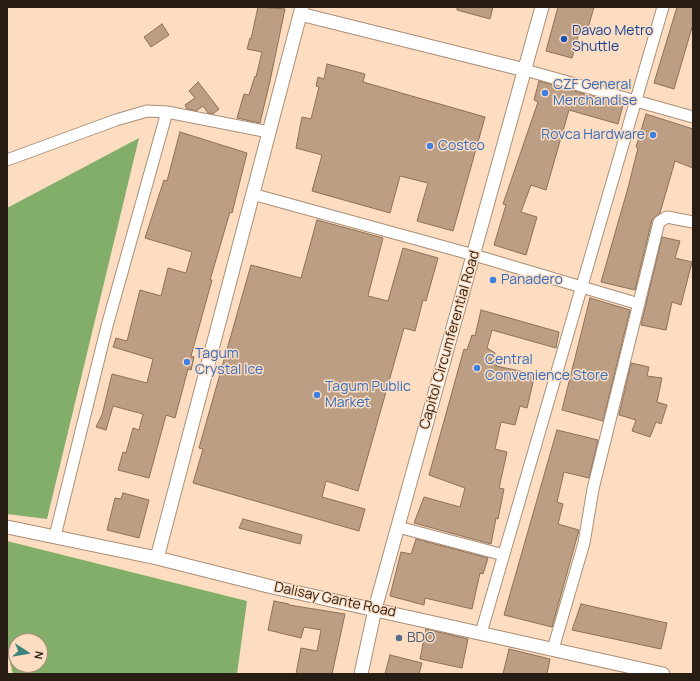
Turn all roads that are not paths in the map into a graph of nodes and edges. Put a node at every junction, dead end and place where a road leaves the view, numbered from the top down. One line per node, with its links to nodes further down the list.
1 (542, 7): 4 (main road, Capitol Circumferential Road)
2 (663, 7): 5 (street)
3 (301, 10): 4 (main road); 8 (main road)
4 (526, 70): 5 (street); 12 (main road, Capitol Circumferential Road)
5 (636, 101): 7 (street); 13 (street)
6 (167, 112): 8 (street); 9 (street); 17 (street)
7 (693, 117)
8 (269, 132): 10 (main road)
9 (7, 160)
10 (252, 194): 12 (street); 19 (main road)
11 (693, 222): 14 (street)
12 (474, 255): 13 (street); 16 (main road, Capitol Circumferential Road)
13 (582, 287): 14 (street); 18 (street)
14 (639, 304): 22 (street)
15 (7, 527): 17 (main road, Dalisay Gante Road)
16 (398, 527): 18 (street); 20 (main road, Capitol Circumferential Road)
17 (55, 536): 19 (main road, Dalisay Gante Road)
18 (504, 555): 21 (street)
19 (157, 558): 20 (main road, Dalisay Gante Road)
20 (375, 609): 21 (main road, Dalisay Gante Road); 23 (main road, Capitol Circumferential Road)
21 (481, 633): 22 (main road, Dalisay Gante Road)
22 (553, 649): 24 (main road, Dalisay Gante Road)
23 (361, 674)
24 (662, 674)

